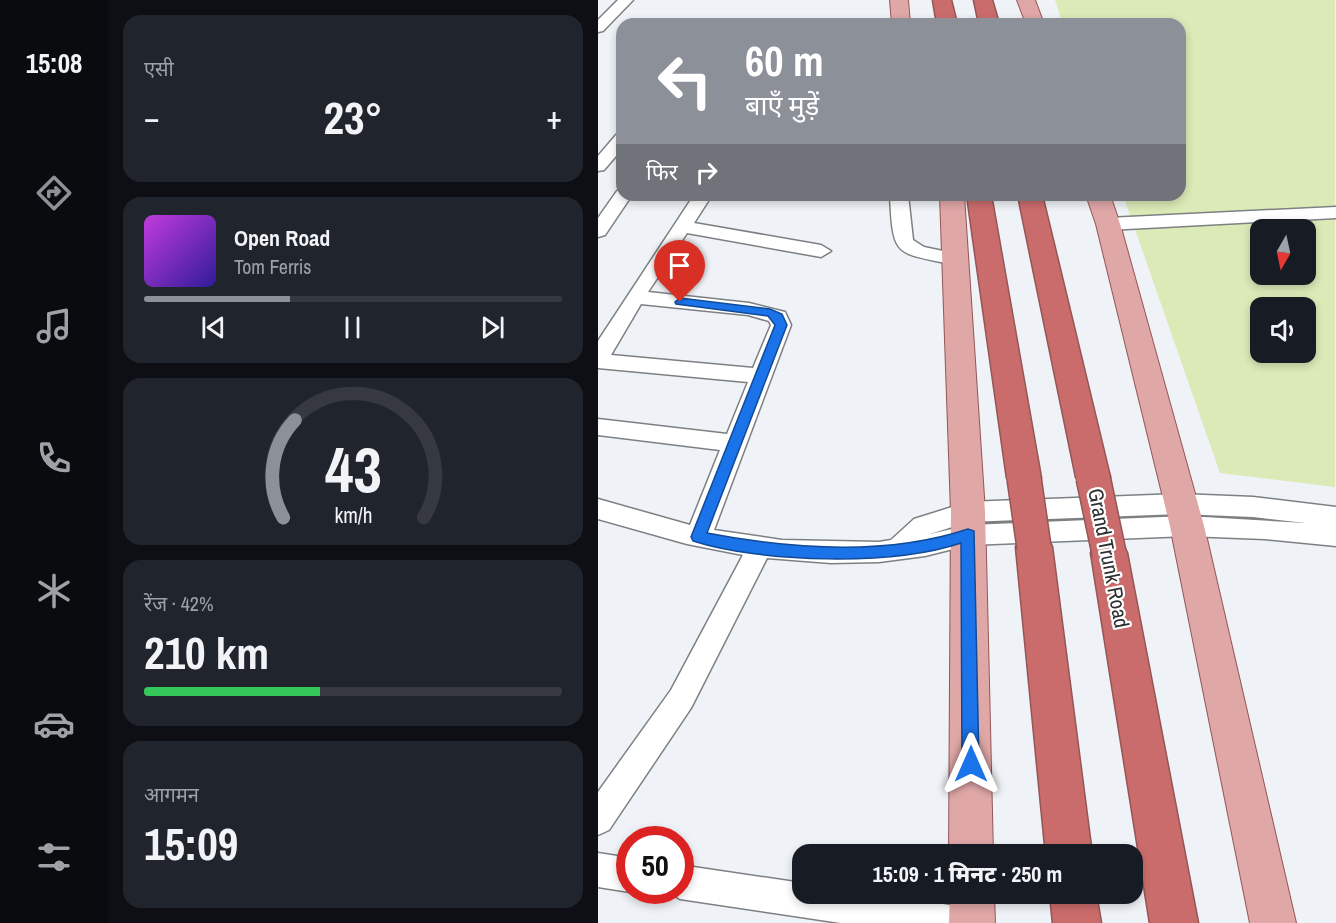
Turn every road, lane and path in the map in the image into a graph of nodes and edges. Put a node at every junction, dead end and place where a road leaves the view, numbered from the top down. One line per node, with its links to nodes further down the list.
1 (899, 0): 7 (main road)
2 (942, 0): 8 (highway)
3 (983, 0): 9 (highway)
4 (1027, 0): 10 (main road)
5 (623, 3): 6 (street); 11 (street)
6 (598, 5)
7 (900, 18)
8 (946, 18)
9 (988, 18)
10 (1033, 18)
11 (598, 27)
12 (616, 146): 13 (street)
13 (598, 167): 14 (street)
14 (616, 168)
15 (619, 201): 24 (street)
16 (699, 201): 23 (street)
17 (899, 201): 26 (street)
18 (952, 201): 26 (main road)
19 (980, 201): 43 (highway, bridge)
20 (1031, 201): 52 (highway, Grand Trunk Road, bridge)
21 (1103, 209): 22 (street); 35 (main road)
22 (1336, 212)
23 (681, 226): 25 (street); 27 (street)
24 (598, 231)
25 (821, 252)
26 (955, 259): 37 (main road)
27 (635, 297): 29 (street); 31 (street)
28 (598, 315): 29 (street)
29 (622, 318): 30 (street)
30 (598, 360): 31 (street)
31 (762, 376): 33 (street)
32 (598, 427): 33 (street)
33 (735, 443): 39 (street)
34 (598, 509): 39 (street)
35 (1183, 515): 36 (street); 37 (street); 38 (street); 53 (main road)
36 (1336, 517)
37 (968, 523): 40 (street); 42 (main road)
38 (1336, 536)
39 (698, 537): 40 (street)
40 (759, 549): 41 (street)
41 (598, 819)
42 (972, 844)
43 (1068, 844)
44 (598, 870): 45 (street)
45 (616, 872)
46 (694, 884): 49 (street)
47 (972, 904): 50 (main road)
48 (1075, 904): 51 (highway)
49 (956, 923)
50 (972, 923)
51 (1076, 923)
52 (1174, 923)
53 (1273, 923)

